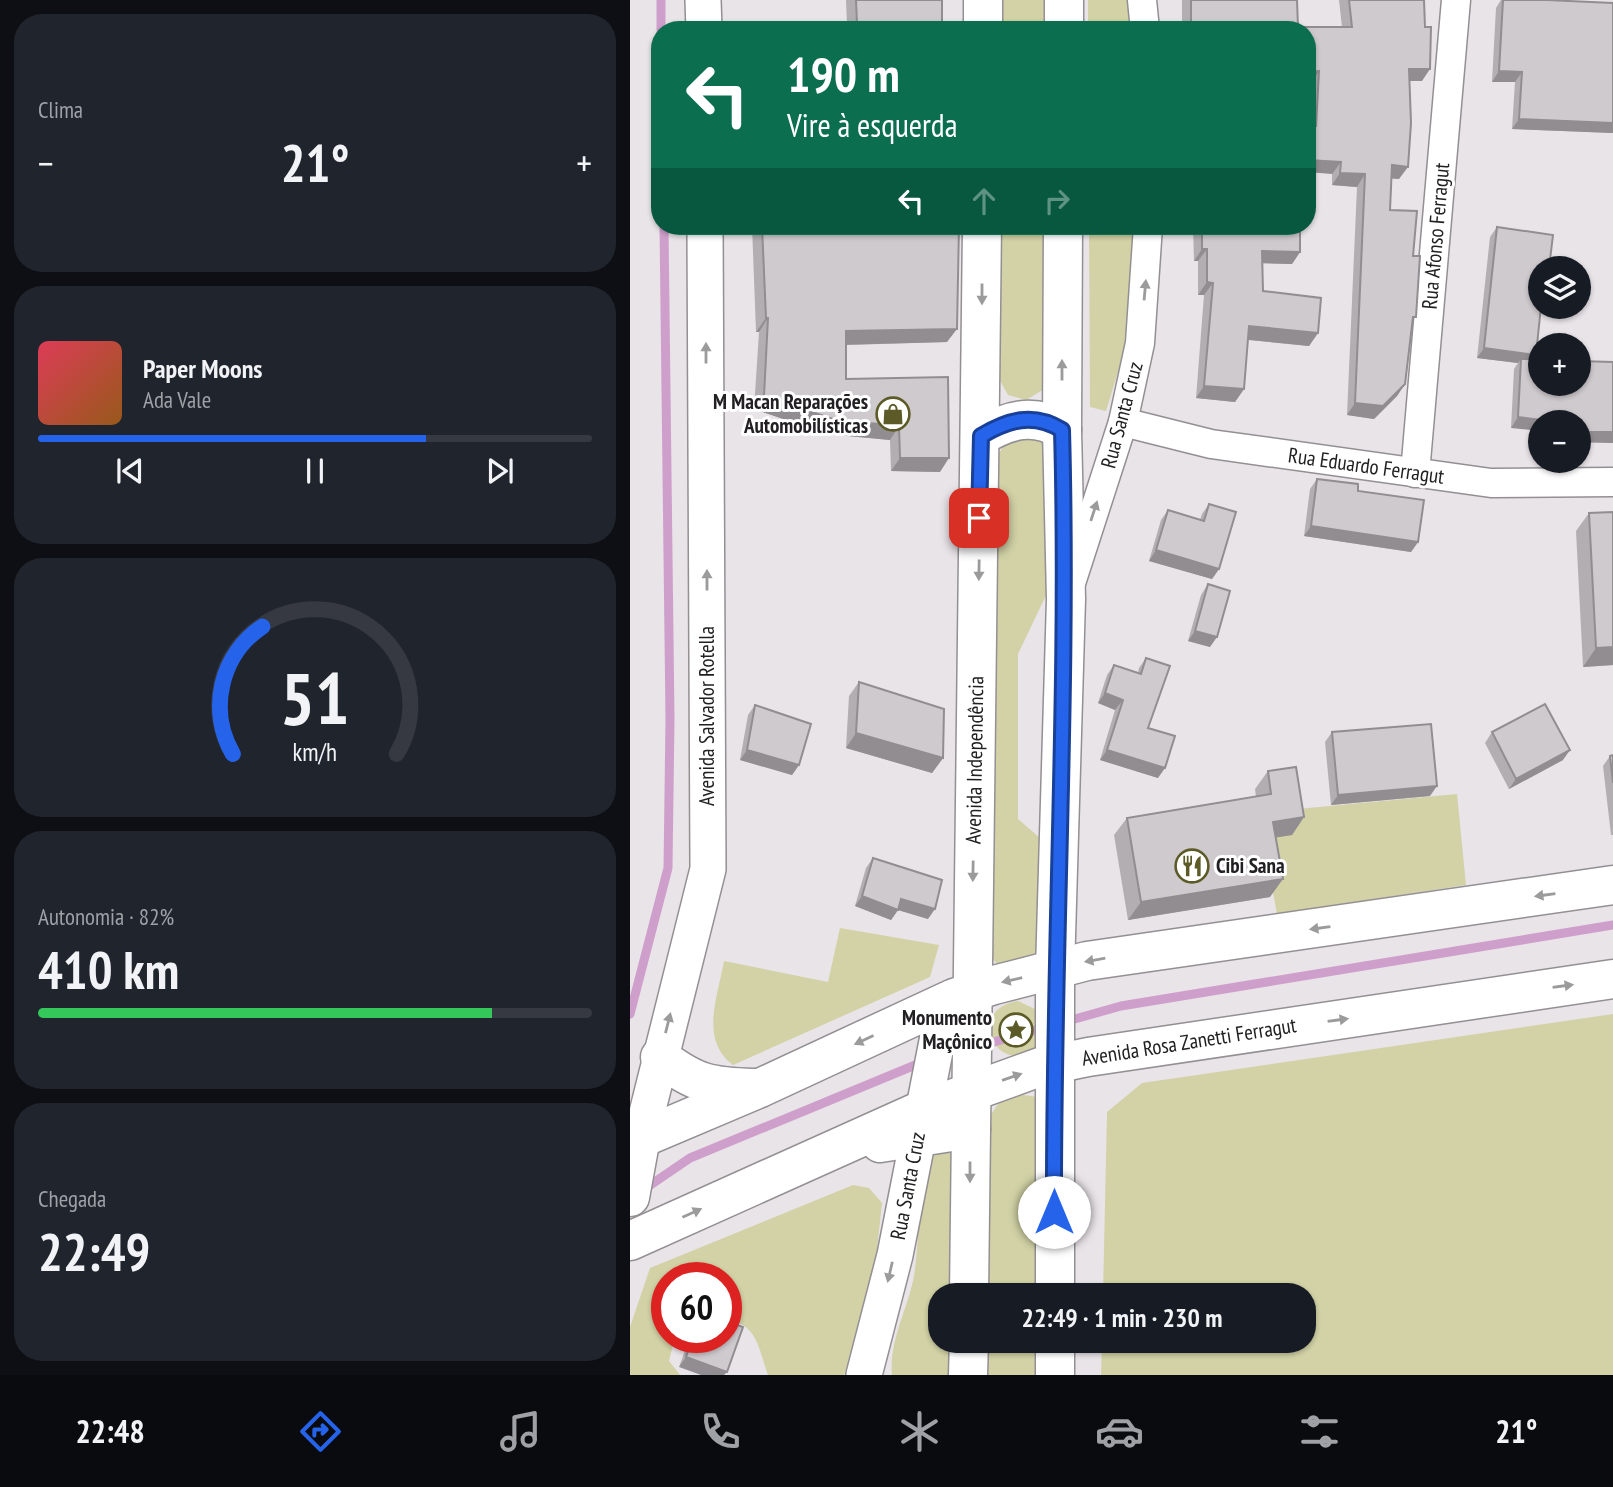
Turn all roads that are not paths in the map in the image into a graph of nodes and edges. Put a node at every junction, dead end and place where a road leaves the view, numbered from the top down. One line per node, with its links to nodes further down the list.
1 (703, 0): 6 (street)
2 (983, 0): 7 (main road)
3 (1064, 0): 8 (main road)
4 (1142, 0): 9 (street)
5 (1456, 0): 17 (street, Rua Afonso Ferragut)
6 (704, 21)
7 (983, 21)
8 (1064, 21)
9 (1144, 21)
10 (705, 235): 24 (street, Avenida Salvador Rotella, one-way to 10)
11 (982, 235): 16 (main road, Avenida Independência, one-way to 16)
12 (1063, 235): 15 (main road, one-way to 12)
13 (1147, 235): 14 (street, Rua Santa Cruz, one-way to 13)
14 (1123, 422): 17 (street, Rua Eduardo Ferragut); 19 (street, Rua Santa Cruz, one-way to 14)
15 (1062, 430): 16 (main road); 19 (main road)
16 (981, 436): 23 (main road, Avenida Independência, one-way to 23)
17 (1415, 473): 18 (street, Rua Eduardo Ferragut)
18 (1613, 482)
19 (1066, 599): 21 (main road)
20 (1613, 885): 21 (main road, one-way to 21)
21 (1055, 970): 23 (main road, one-way to 23); 25 (main road)
22 (1613, 979): 25 (main road, Avenida Rosa Zanetti Ferragut, one-way to 22)
23 (962, 995): 26 (main road, one-way to 26); 27 (main road, Avenida Independência); 28 (street, Rua Santa Cruz)
24 (660, 1058): 26 (main road); 30 (street, Avenida Salvador Rotella)
25 (1053, 1064): 27 (main road, Avenida Rosa Zanetti Ferragut, one-way to 25); 34 (main road)
26 (760, 1088): 30 (main road)
27 (971, 1090): 28 (main road, Avenida Rosa Zanetti Ferragut); 29 (main road, Avenida Independência)
28 (921, 1123): 29 (main road); 32 (main road, Avenida Rosa Zanetti Ferragut, one-way to 28); 37 (street, Rua Santa Cruz, one-way to 37)
29 (971, 1129): 33 (main road, Avenida Independência, one-way to 33)
30 (635, 1140): 31 (main road, Avenida Salvador Rotella)
31 (630, 1197)
32 (630, 1241)
33 (969, 1283)
34 (1055, 1283)
35 (969, 1353): 38 (main road)
36 (1055, 1353): 39 (main road)
37 (864, 1375)
38 (968, 1375)
39 (1055, 1375)

